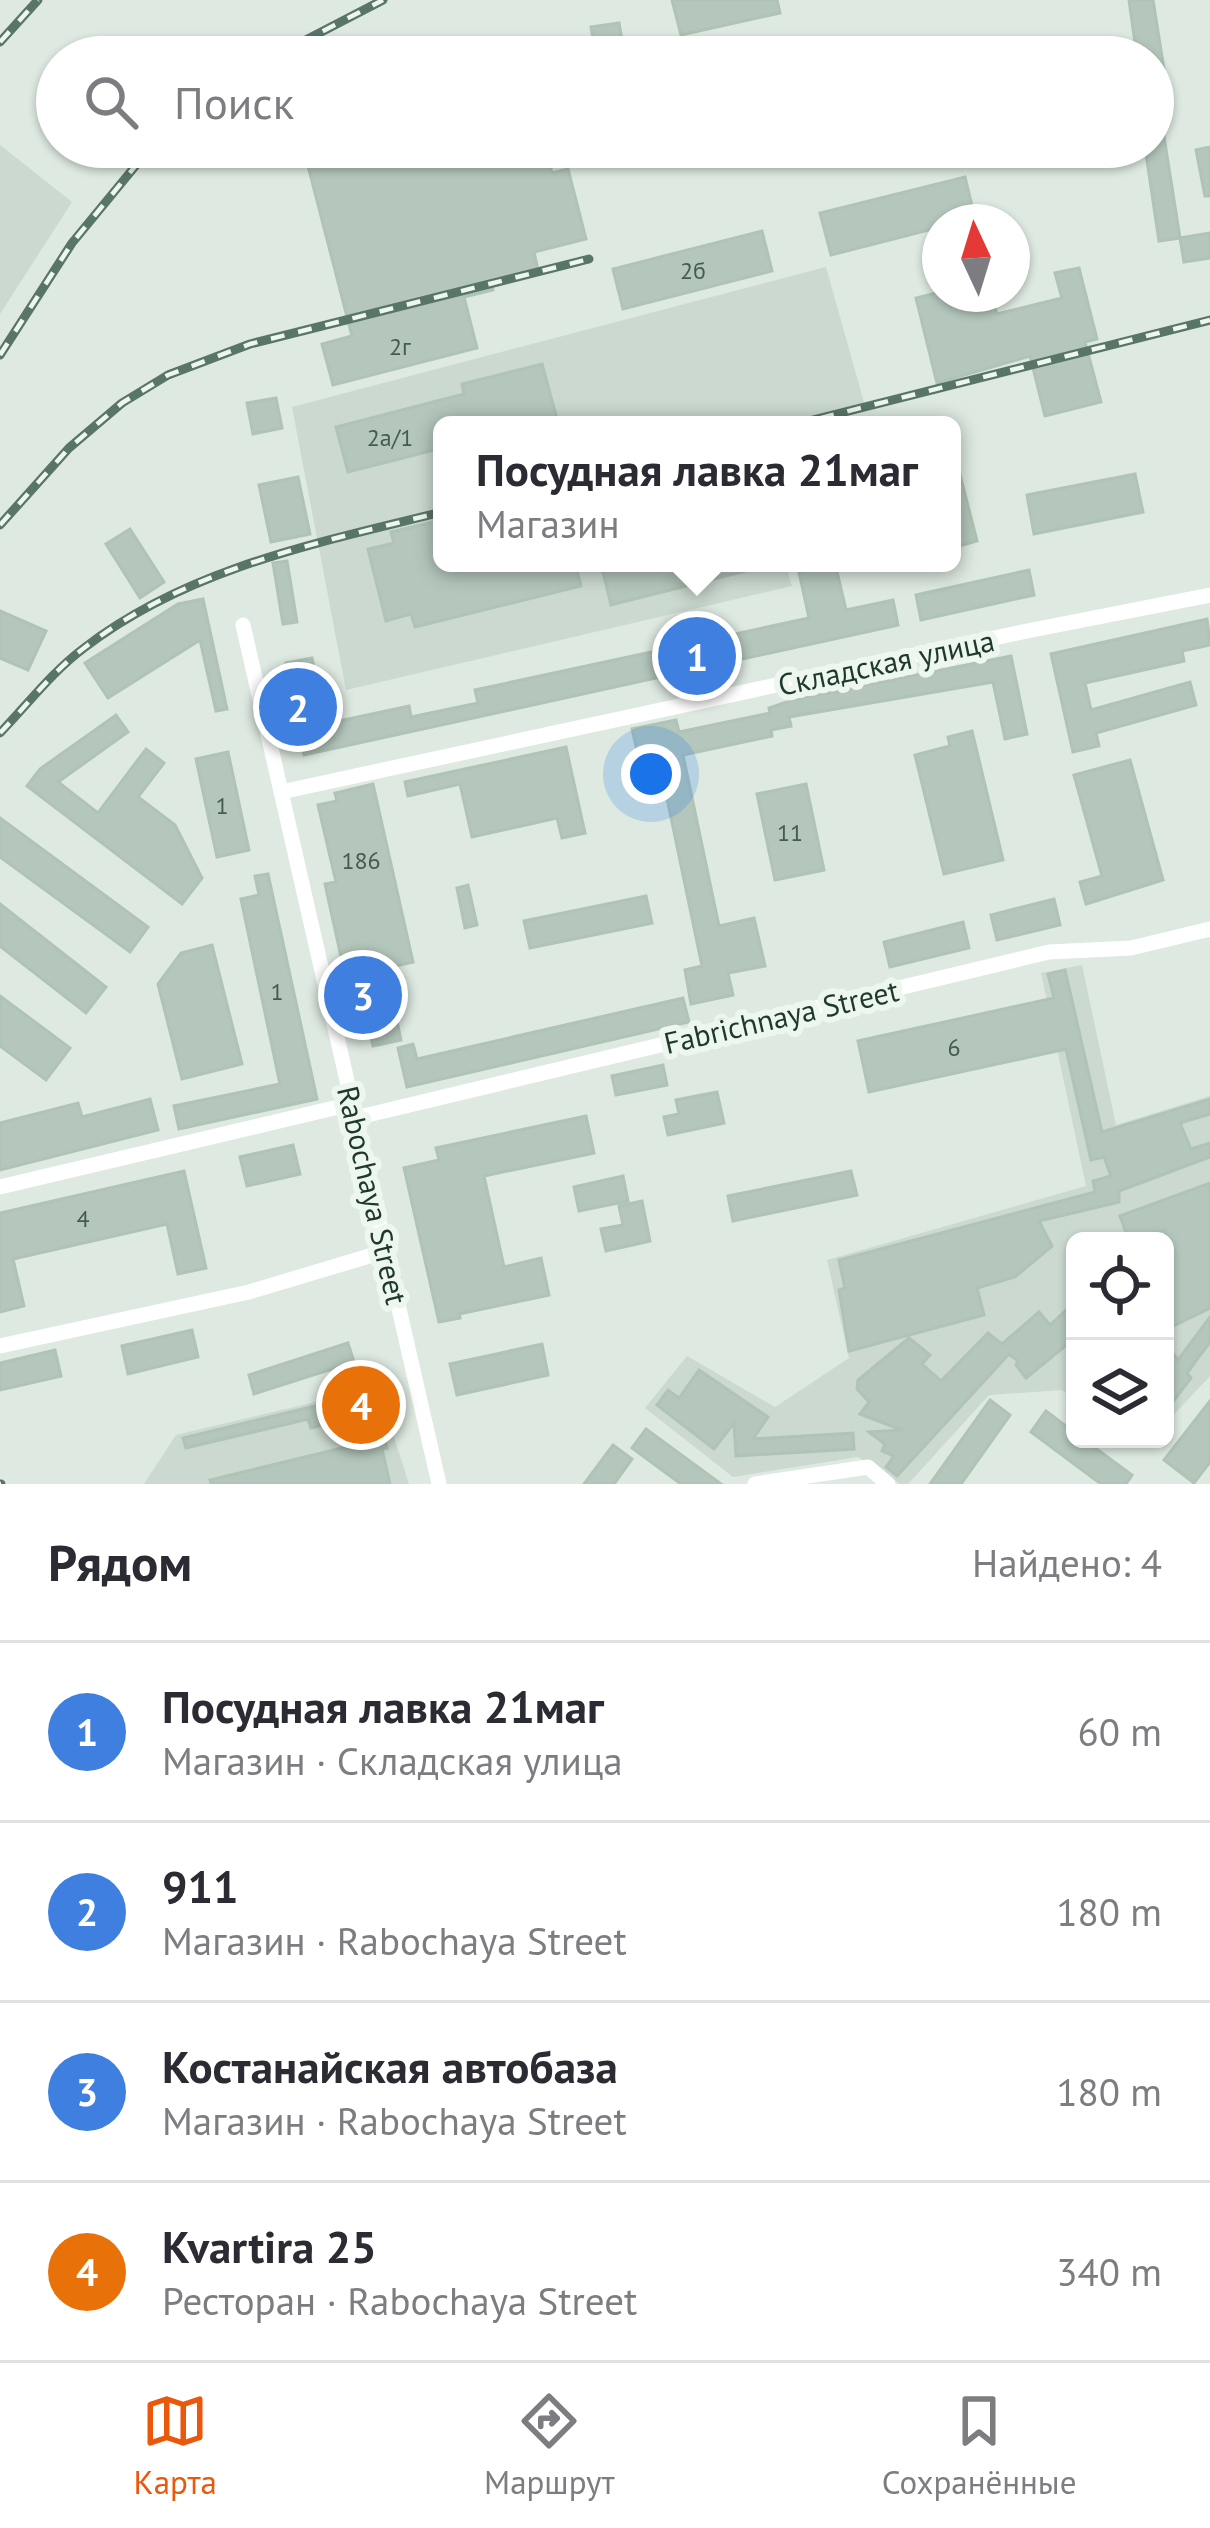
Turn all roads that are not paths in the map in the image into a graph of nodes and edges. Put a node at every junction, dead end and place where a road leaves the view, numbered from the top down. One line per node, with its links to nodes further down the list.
1 (1210, 595): 3 (street, Складская улица)
2 (242, 625): 3 (street, Rabochaya Street)
3 (280, 792): 5 (street, Rabochaya Street)
4 (1210, 929): 5 (street, Fabrichnaya Street)
5 (353, 1111): 6 (street, Fabrichnaya Street); 7 (street, Rabochaya Street)
6 (0, 1187)
7 (386, 1250): 8 (street); 9 (street, Rabochaya Street)
8 (0, 1346)
9 (439, 1484)
10 (755, 1484): 11 (street)
11 (888, 1484)

